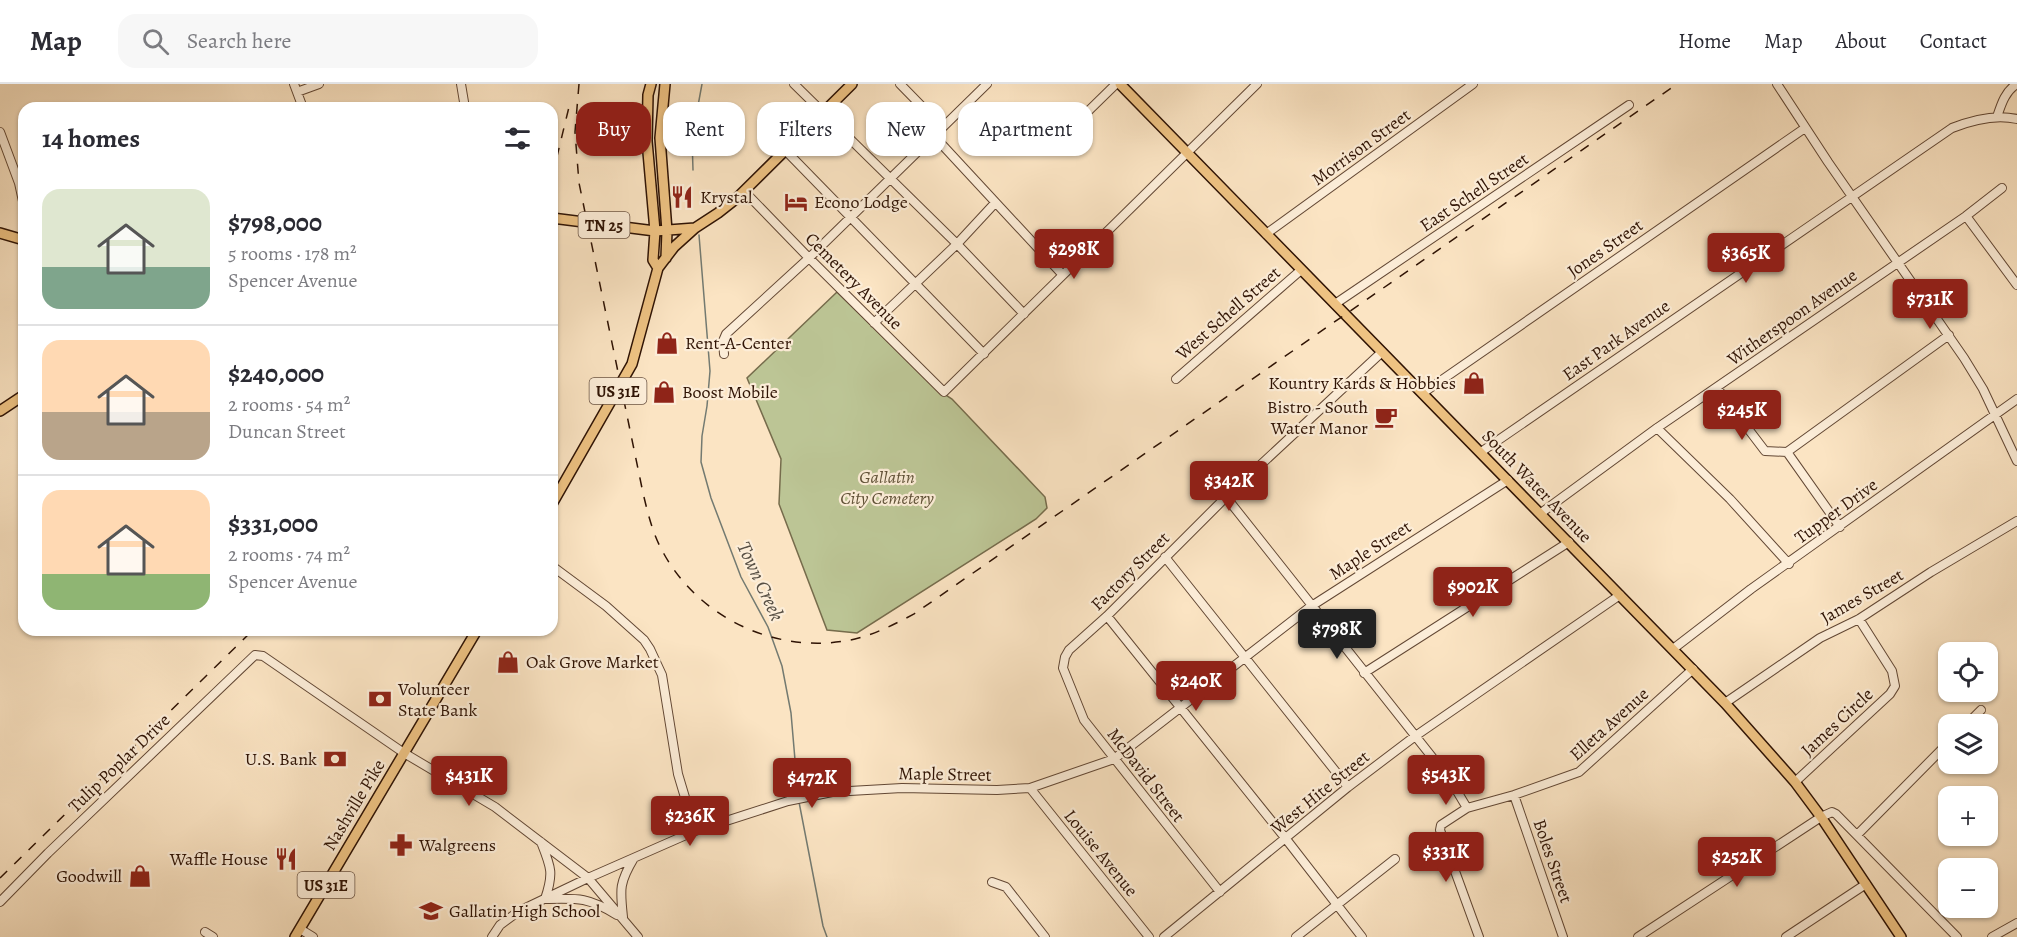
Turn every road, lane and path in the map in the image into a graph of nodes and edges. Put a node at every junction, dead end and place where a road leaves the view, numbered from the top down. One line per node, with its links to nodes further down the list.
1 (319, 84): 14 (street)
2 (461, 84): 15 (street)
3 (651, 84): 16 (main road, US 31E)
4 (665, 84): 18 (main road)
5 (794, 84): 19 (street)
6 (852, 84): 20 (main road, TN 25)
7 (900, 84): 21 (street)
8 (987, 84): 26 (street)
9 (1118, 84): 23 (street); 31 (main road, South Water Avenue)
10 (1257, 84): 31 (street)
11 (1473, 84): 49 (street, Morrison Street)
12 (1777, 84): 27 (street)
13 (2017, 84): 24 (street)
14 (296, 88)
15 (464, 102)
16 (648, 102)
17 (651, 102): 18 (main road)
18 (663, 102): 47 (main road)
19 (813, 102)
20 (834, 102)
21 (918, 102)
22 (1629, 105): 60 (street, East Schell Street)
23 (1093, 107)
24 (1997, 117): 25 (street, East Park Avenue); 40 (street, East Park Avenue)
25 (2017, 119)
26 (946, 123)
27 (1805, 128): 40 (street); 69 (street, Jones Street)
28 (0, 132): 37 (street)
29 (854, 142): 36 (street)
30 (946, 149): 41 (street)
31 (1187, 152): 49 (main road, South Water Avenue); 57 (street)
32 (648, 156): 46 (main road, US 31E)
33 (779, 156): 39 (main road, TN 25)
34 (791, 156): 43 (street)
35 (913, 156): 36 (street)
36 (890, 178): 43 (street); 51 (street)
37 (18, 180)
38 (2002, 188): 42 (street, Witherspoon Avenue)
39 (744, 191): 45 (main road, TN 25); 52 (street, Cemetery Avenue)
40 (1852, 195): 54 (street); 75 (street, East Park Avenue)
41 (995, 203): 51 (street); 57 (street)
42 (1966, 216): 54 (street, Witherspoon Avenue); 59 (street)
43 (849, 217): 52 (street); 58 (street)
44 (558, 219): 46 (main road, TN 25)
45 (695, 228): 47 (main road, TN 25); 53 (main road)
46 (656, 231): 47 (main road, TN 25); 55 (main road, US 31E)
47 (667, 231): 53 (main road)
48 (0, 233): 50 (main road)
49 (1266, 234): 56 (main road, South Water Avenue)
50 (18, 238)
51 (957, 244): 58 (street); 61 (street)
52 (809, 258): 62 (street, Cemetery Avenue); 65 (street)
53 (666, 260): 55 (main road, US 31E)
54 (1898, 262): 63 (street); 68 (street, Witherspoon Avenue)
55 (658, 268): 79 (main road, US 31E)
56 (1301, 270): 60 (main road, South Water Avenue); 67 (street, West Schell Street)
57 (1062, 274): 61 (street)
58 (915, 283): 62 (street); 66 (street)
59 (2017, 285)
60 (1335, 304): 64 (main road, South Water Avenue)
61 (1024, 315): 66 (street)
62 (874, 323): 66 (street, Cemetery Avenue)
63 (1949, 335): 73 (street); 76 (street)
64 (1382, 352): 69 (main road, South Water Avenue); 80 (street, Factory Street)
65 (724, 354)
66 (984, 354)
67 (1176, 379)
68 (1717, 388): 74 (street, Witherspoon Avenue); 76 (street)
69 (1423, 393): 75 (main road, South Water Avenue)
70 (18, 398): 72 (main road)
71 (2017, 399): 73 (street, Tupper Drive)
72 (0, 411)
73 (1996, 415): 77 (street); 83 (street, Tupper Drive)
74 (1657, 428): 81 (street, Witherspoon Avenue); 86 (street)
75 (1481, 452): 78 (main road, South Water Avenue)
76 (1787, 452): 83 (street)
77 (2017, 461)
78 (1508, 480): 81 (main road, South Water Avenue); 89 (street, Maple Street)
79 (558, 494)
80 (1226, 498): 85 (street, Factory Street); 89 (street)
81 (1541, 513): 84 (main road, South Water Avenue)
82 (2017, 521): 91 (street, James Street)
83 (1840, 527): 86 (street, Tupper Drive)
84 (1569, 542): 88 (main road, South Water Avenue); 97 (street)
85 (1165, 557): 90 (street, Factory Street); 94 (street)
86 (1789, 564): 93 (street, Tupper Drive)
87 (558, 570): 112 (street)
88 (1620, 596): 93 (main road, South Water Avenue); 102 (street, West Hite Street)
89 (1310, 607): 94 (street, Maple Street); 97 (street)
90 (1107, 616): 95 (street, Factory Street); 99 (street)
91 (1859, 619): 98 (street, James Street); 106 (street, James Circle)
92 (473, 636): 103 (main road, US 31E)
93 (1673, 649): 96 (main road, South Water Avenue)
94 (1245, 658): 99 (street, Maple Street); 107 (street)
95 (1063, 668): 105 (street, McDavid Street)
96 (1693, 669): 98 (main road, South Water Avenue); 109 (street, Elleta Avenue)
97 (1364, 674): 102 (street)
98 (1725, 703): 106 (main road, South Water Avenue)
99 (1181, 708): 105 (street, Maple Street); 114 (street)
100 (1981, 710): 101 (street)
101 (1977, 714)
102 (1414, 737): 107 (street, West Hite Street); 110 (street)
103 (404, 753): 115 (street); 123 (street, Tulip Poplar Drive); 128 (main road, Nashville Pike / US 31E)
104 (1938, 753): 113 (street)
105 (1114, 759): 108 (street, Maple Street); 121 (street, McDavid Street)
106 (1795, 782): 111 (main road, South Water Avenue)
107 (1348, 787): 114 (street, West Hite Street)
108 (1030, 788): 112 (street, Maple Street); 134 (street, Louise Avenue)
109 (1514, 795): 110 (street, Elleta Avenue); 139 (street, Boles Street)
110 (1467, 808): 138 (street, Elleta Avenue)
111 (1821, 817): 113 (street); 120 (main road, South Water Avenue); 140 (street)
112 (695, 831): 116 (street, Maple Street)
113 (1857, 835): 143 (street)
114 (1286, 838): 121 (street, West Hite Street); 124 (street)
115 (541, 843): 118 (street); 122 (street)
116 (634, 858): 118 (street, Maple Street); 125 (street)
117 (1395, 859): 124 (street)
118 (588, 878): 122 (street, Maple Street); 125 (street)
119 (992, 882): 133 (street)
120 (1866, 884): 141 (street); 142 (main road, South Water Avenue)
121 (1220, 892): 135 (street, West Hite Street)
122 (545, 899): 125 (street); 131 (street, Maple Street)
123 (0, 902)
124 (1336, 906): 136 (street); 137 (street)
125 (623, 919): 132 (street)
126 (2017, 923): 144 (street)
127 (205, 932): 129 (street)
128 (297, 933): 130 (street)
129 (213, 937)
130 (313, 937)
131 (492, 937)
132 (638, 937)
133 (1044, 937)
134 (1149, 937)
135 (1164, 937)
136 (1296, 937)
137 (1362, 937)
138 (1479, 937)
139 (1563, 937)
140 (1638, 937)
141 (1786, 937)
142 (1901, 937)
143 (1956, 937)
144 (1992, 937)

